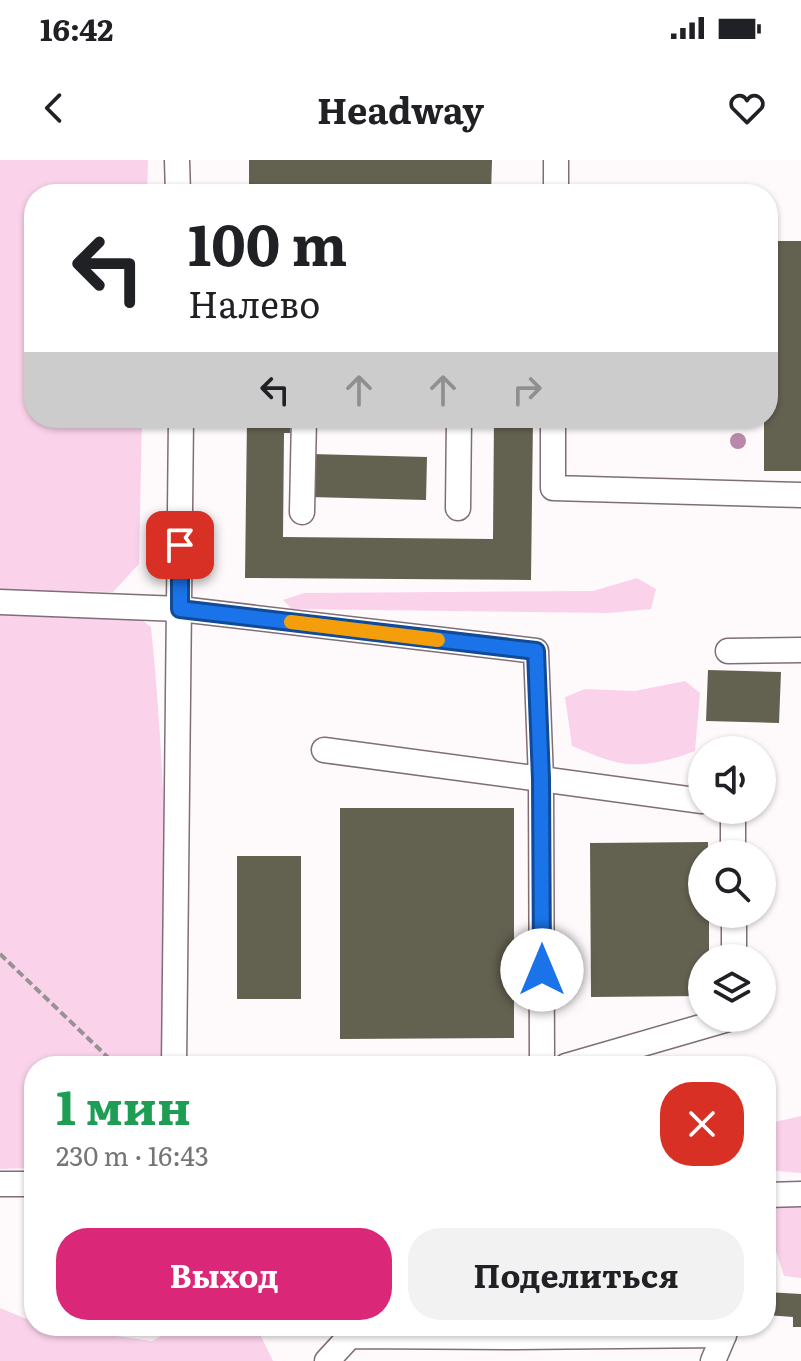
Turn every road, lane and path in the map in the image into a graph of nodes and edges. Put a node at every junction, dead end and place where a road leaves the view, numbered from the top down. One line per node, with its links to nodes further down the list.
1 (177, 160): 3 (street)
2 (556, 160): 4 (street)
3 (178, 184)
4 (556, 184)
5 (181, 428): 13 (street)
6 (304, 428): 11 (street)
7 (459, 428): 10 (street)
8 (553, 428): 9 (street)
9 (801, 495)
10 (458, 508)
11 (302, 512)
12 (0, 602): 13 (street)
13 (180, 609): 17 (street); 22 (street)
14 (801, 650): 15 (street)
15 (728, 651)
16 (324, 750): 17 (street)
17 (541, 779): 18 (street); 23 (street)
18 (688, 799)
19 (0, 954): 21 (path)
20 (688, 1031): 24 (street)
21 (107, 1056)
22 (174, 1056)
23 (542, 1056)
24 (601, 1056)
25 (0, 1184): 26 (street)
26 (24, 1184)
27 (801, 1194): 28 (street)
28 (776, 1195)
29 (666, 1336): 31 (street)
30 (722, 1336): 33 (street)
31 (515, 1349): 32 (street)
32 (327, 1361)
33 (713, 1361)

